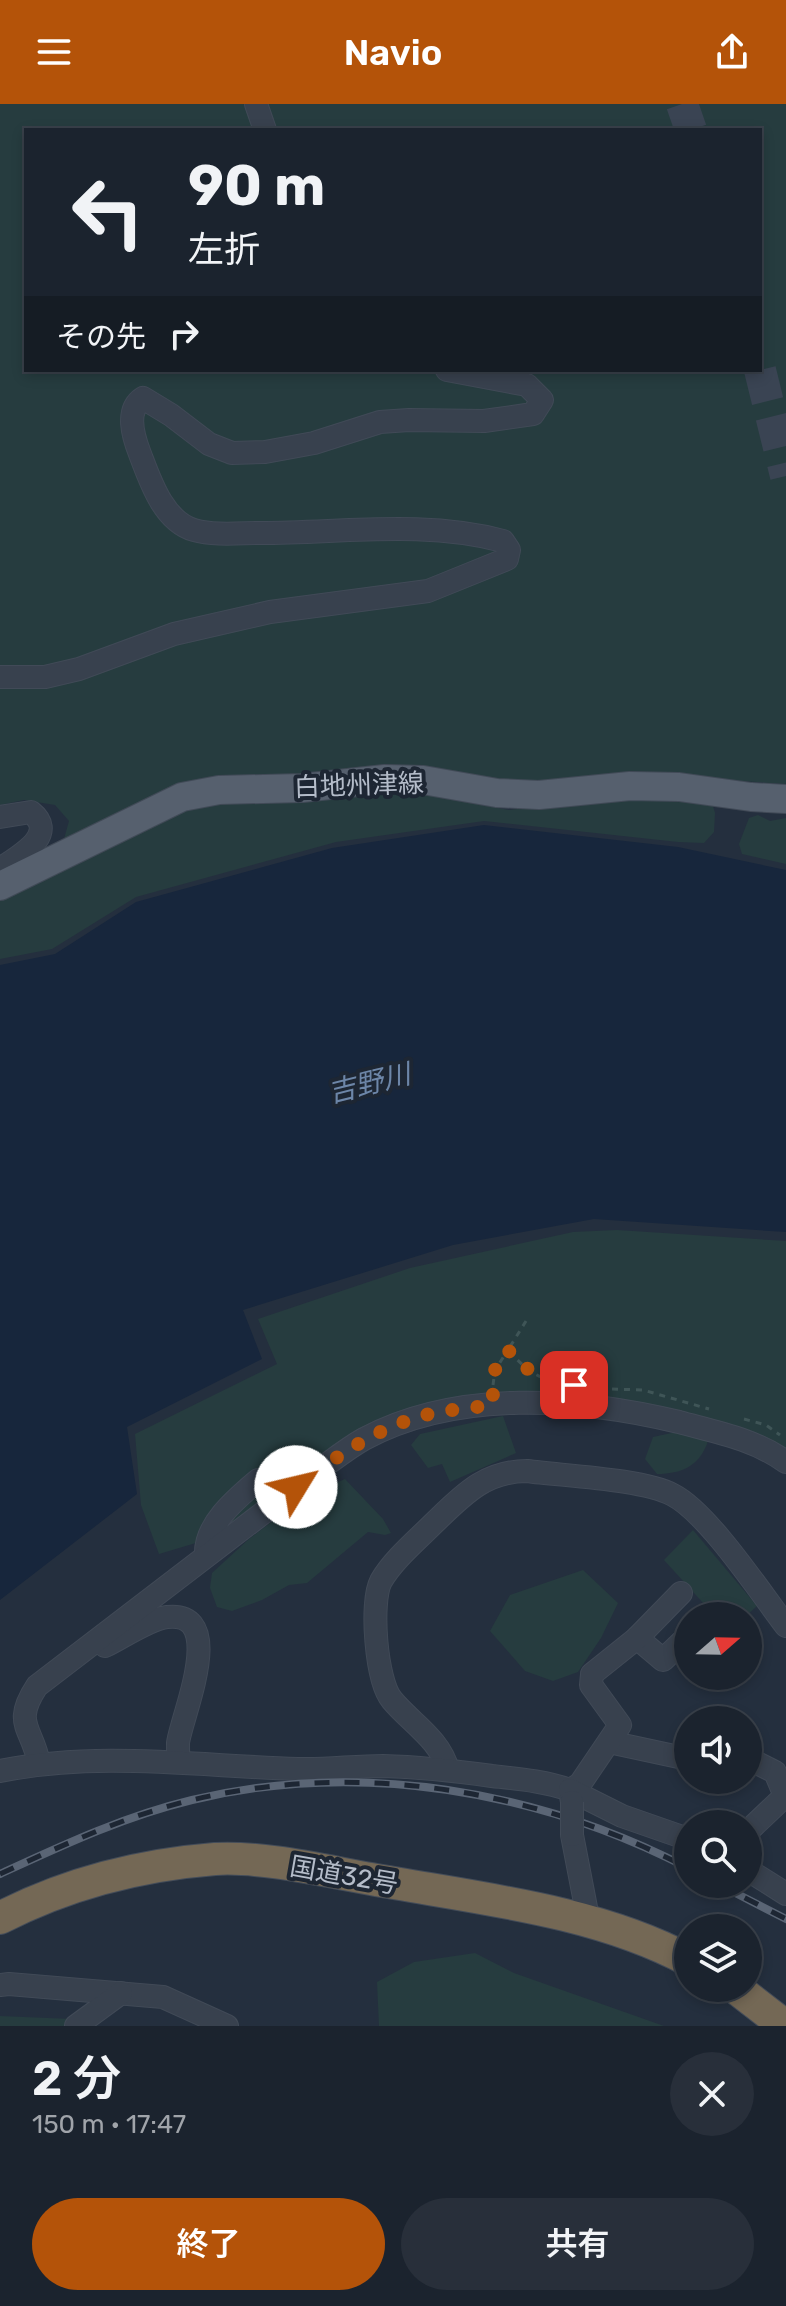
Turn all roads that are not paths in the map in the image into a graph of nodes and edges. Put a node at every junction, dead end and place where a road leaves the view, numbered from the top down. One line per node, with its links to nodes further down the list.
1 (256, 104): 2 (street)
2 (264, 128)
3 (458, 372): 4 (street)
4 (0, 677)
5 (786, 799): 8 (main road, 白地州津線)
6 (0, 817): 7 (street)
7 (0, 869)
8 (0, 886)
9 (786, 1462): 11 (street)
10 (258, 1480): 11 (street)
11 (206, 1554): 16 (street)
12 (681, 1593): 14 (street)
13 (786, 1626): 22 (street)
14 (637, 1638): 15 (street); 17 (street)
15 (674, 1649)
16 (81, 1651): 19 (street); 20 (street)
17 (609, 1742): 18 (street); 24 (street)
18 (674, 1752)
19 (179, 1762): 20 (street); 22 (street)
20 (39, 1763): 23 (street)
21 (762, 1766): 25 (street)
22 (448, 1770): 24 (street)
23 (0, 1771)
24 (571, 1796): 26 (street); 30 (street, bridge)
25 (762, 1818)
26 (674, 1834)
27 (762, 1879): 28 (street)
28 (786, 1894)
29 (0, 1918): 30 (highway, 国道32号)
30 (589, 1923): 31 (highway, 国道32号)
31 (674, 1954)
32 (0, 1985): 33 (street)
33 (121, 1993): 35 (street); 36 (street)
34 (754, 2002): 37 (highway)
35 (76, 2026)
36 (227, 2026)
37 (785, 2026)

